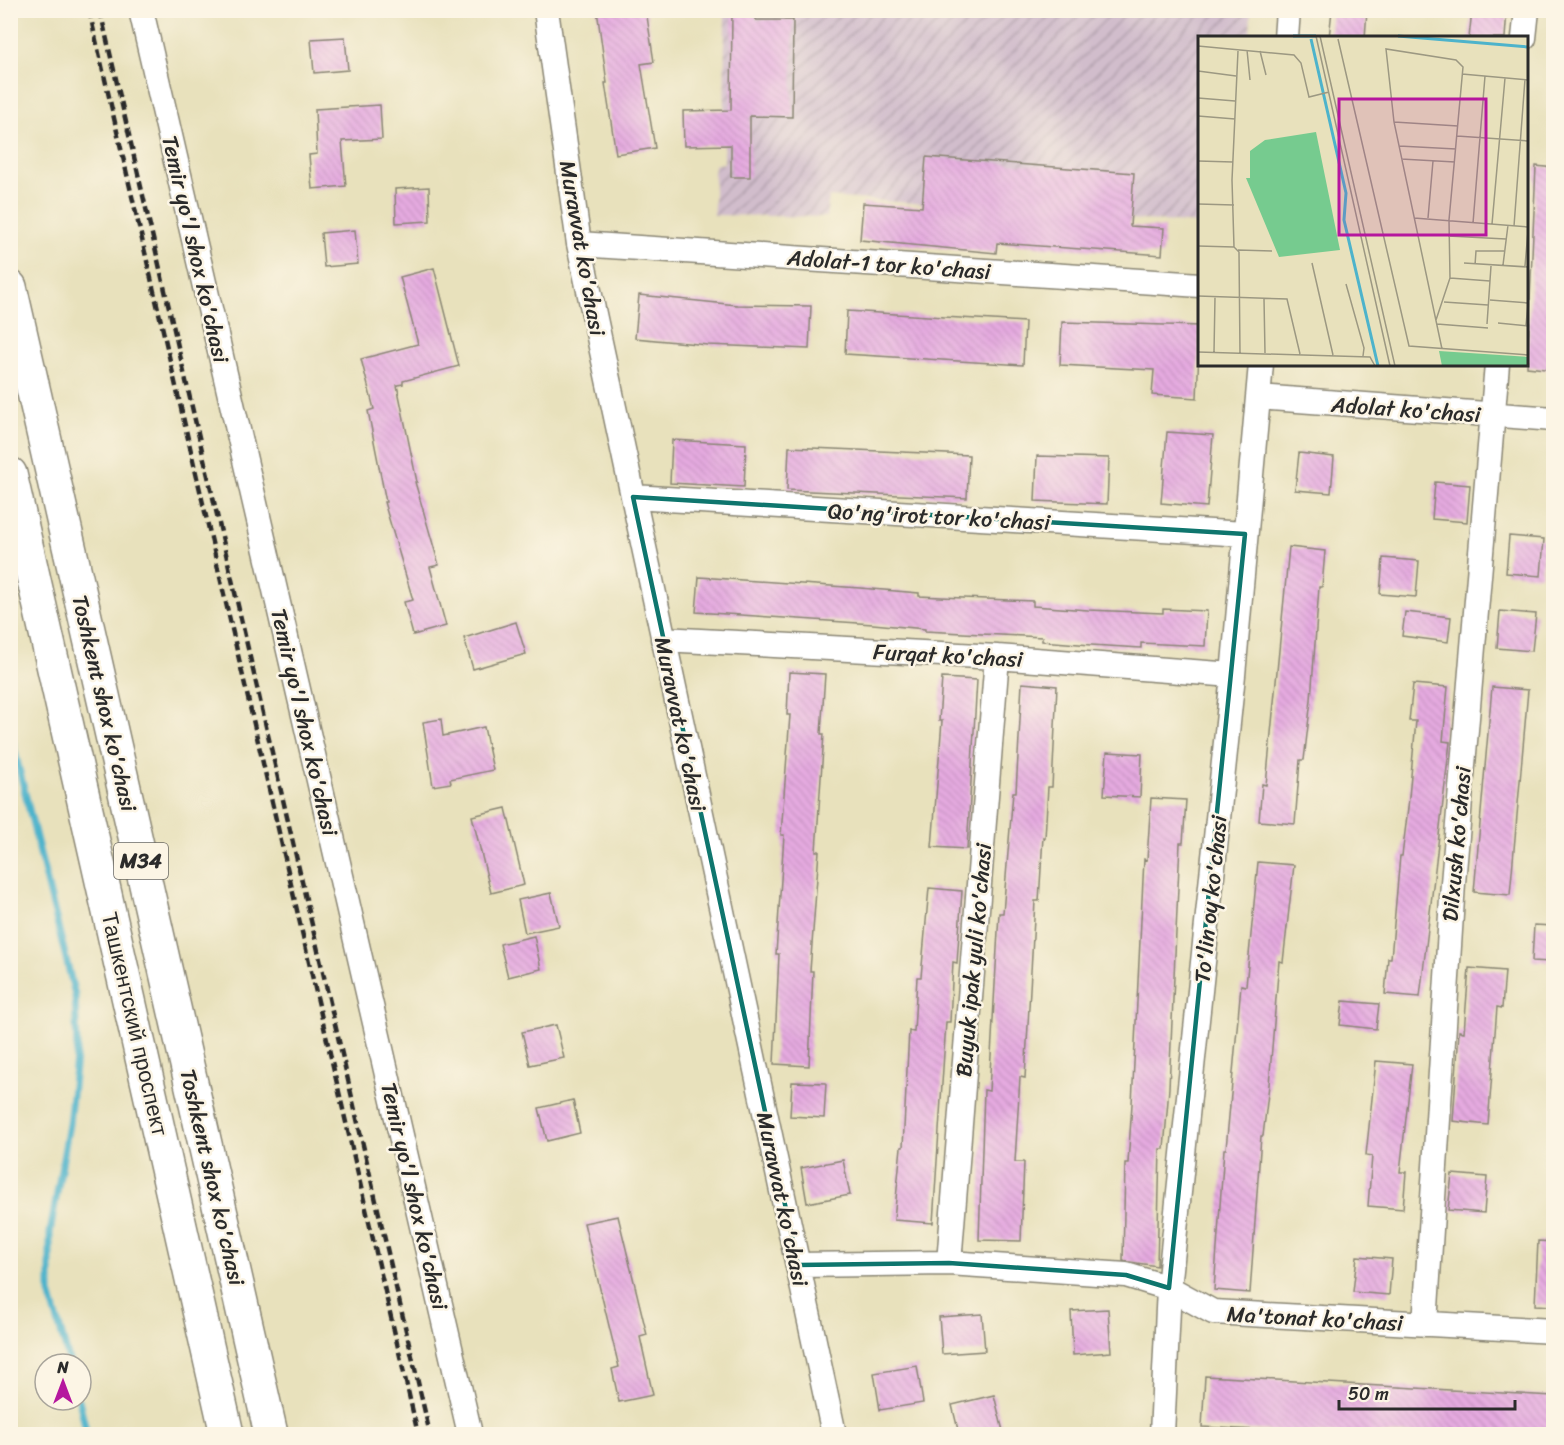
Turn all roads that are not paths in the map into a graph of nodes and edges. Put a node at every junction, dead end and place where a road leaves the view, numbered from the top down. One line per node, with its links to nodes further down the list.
1 (141, 10): 28 (street, Temir yo'l shox ko'chasi)
2 (546, 10): 7 (street, Muravvat ko'chasi)
3 (1288, 10): 5 (street)
4 (1527, 10): 6 (street)
5 (1286, 36)
6 (1524, 36)
7 (579, 244): 8 (street, Adolat-1 tor ko'chasi); 16 (street, Muravvat ko'chasi)
8 (1198, 285)
9 (10, 287): 27 (highway, Toshkent shox ko'chasi / M34)
10 (1261, 366): 12 (street, To'lin oy ko'chasi)
11 (1497, 366): 13 (street, Dilxush ko'chasi)
12 (1258, 397): 13 (street, Adolat ko'chasi); 17 (street, To'lin oy ko'chasi)
13 (1492, 416): 14 (street, Adolat ko'chasi); 24 (street, Dilxush ko'chasi)
14 (1554, 419)
15 (10, 474): 26 (highway, Ташкентский проспект / M34)
16 (633, 498): 17 (street, Qo'ng'irot tor ko'chasi); 18 (street, Muravvat ko'chasi)
17 (1245, 534): 20 (street, To'lin oy ko'chasi)
18 (663, 639): 19 (street, Furqat ko'chasi); 22 (street, Muravvat ko'chasi)
19 (997, 657): 20 (street, Furqat ko'chasi); 21 (street, Buyuk ipak yuli ko'chasi)
20 (1233, 675): 23 (street, To'lin oy ko'chasi)
21 (949, 1263): 22 (street, Ma'tonat ko'chasi); 23 (street, Ma'tonat ko'chasi)
22 (798, 1265): 29 (street, Muravvat ko'chasi)
23 (1169, 1287): 24 (street, Ma'tonat ko'chasi); 30 (street, To'lin oy ko'chasi)
24 (1425, 1324): 25 (street, Ma'tonat ko'chasi)
25 (1554, 1331)
26 (227, 1434)
27 (271, 1434)
28 (470, 1434)
29 (834, 1434)
30 (1162, 1434)

